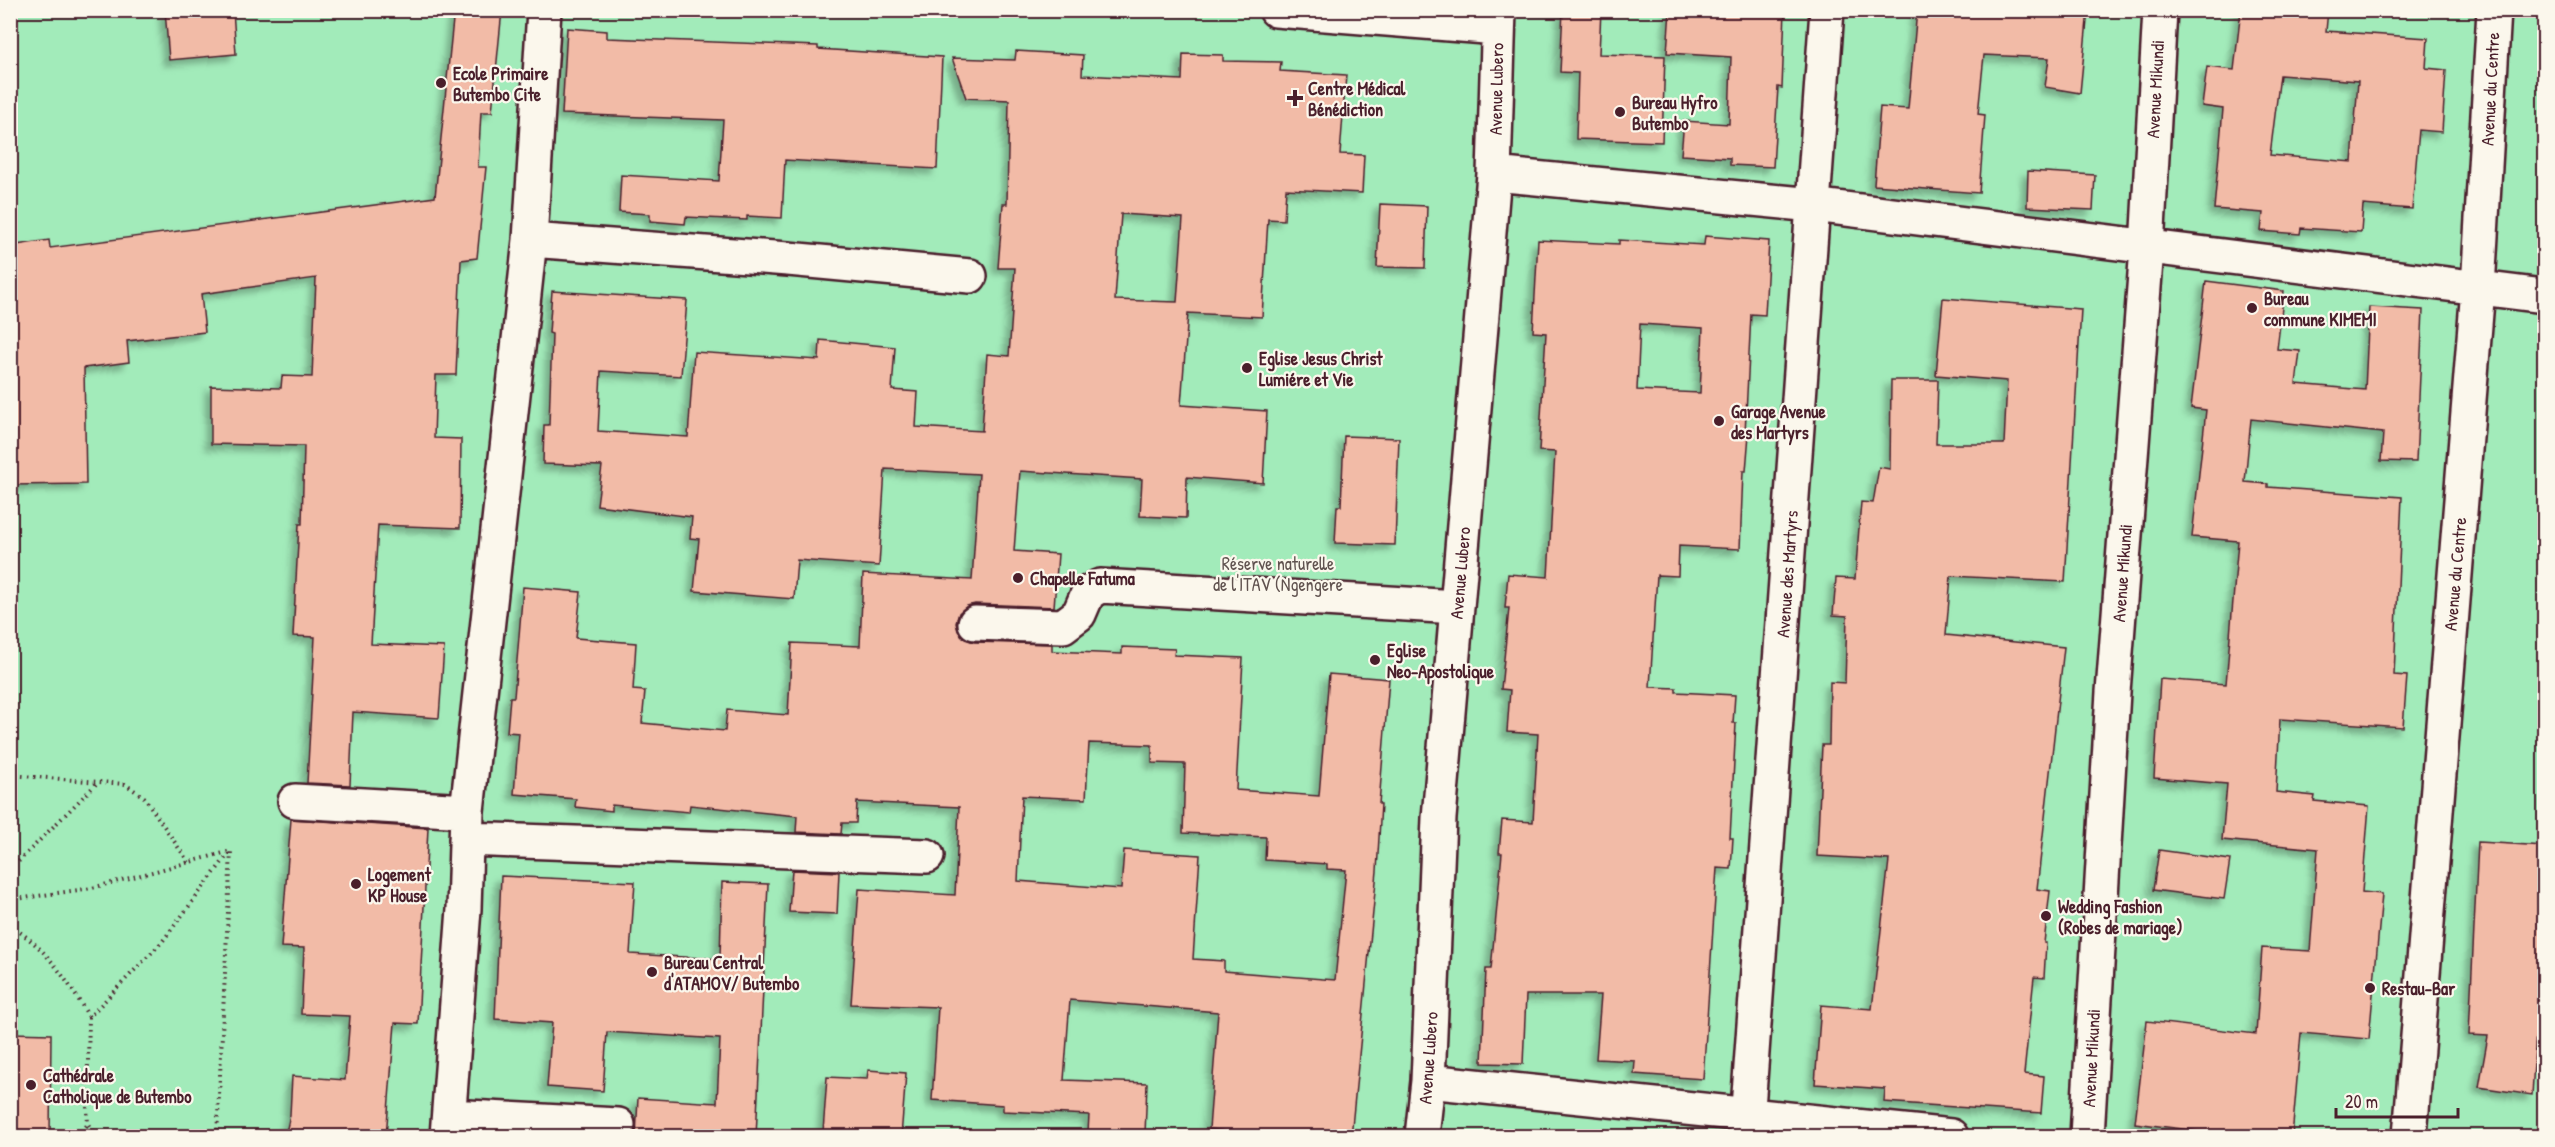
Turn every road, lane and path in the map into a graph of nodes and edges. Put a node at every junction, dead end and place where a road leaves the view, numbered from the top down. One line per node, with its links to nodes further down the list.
1 (544, 10): 9 (street)
2 (1276, 10): 6 (street)
3 (1827, 10): 8 (street, Avenue des Martyrs)
4 (2160, 10): 10 (street, Avenue Mikundi)
5 (2494, 10): 12 (street, Avenue du Centre)
6 (1498, 19): 7 (street, Avenue Lubero)
7 (1494, 174): 8 (street); 14 (street, Avenue Lubero)
8 (1813, 205): 10 (street); 30 (street, Avenue des Martyrs)
9 (530, 240): 11 (street); 19 (street)
10 (2147, 248): 12 (street); 37 (street, Avenue Mikundi)
11 (970, 276)
12 (2478, 288): 13 (street); 38 (street, Avenue du Centre)
13 (2544, 297)
14 (1457, 607): 15 (street); 27 (street, Avenue Lubero)
15 (975, 623)
16 (10, 776): 17 (path)
17 (97, 782): 22 (path); 23 (path)
18 (295, 801): 19 (street)
19 (467, 825): 21 (street); 31 (street)
20 (231, 851): 22 (path); 26 (path); 34 (path)
21 (927, 856)
22 (189, 863): 24 (path)
23 (10, 870)
24 (10, 900)
25 (10, 926): 26 (path)
26 (89, 1017): 28 (path)
27 (1428, 1081): 30 (street); 35 (street, Avenue Lubero)
28 (88, 1124): 32 (path); 33 (path)
29 (618, 1125): 31 (street)
30 (1747, 1125): 36 (street)
31 (448, 1126)
32 (78, 1137)
33 (96, 1137)
34 (217, 1137)
35 (1422, 1137)
36 (1951, 1137)
37 (2087, 1137)
38 (2410, 1137)

